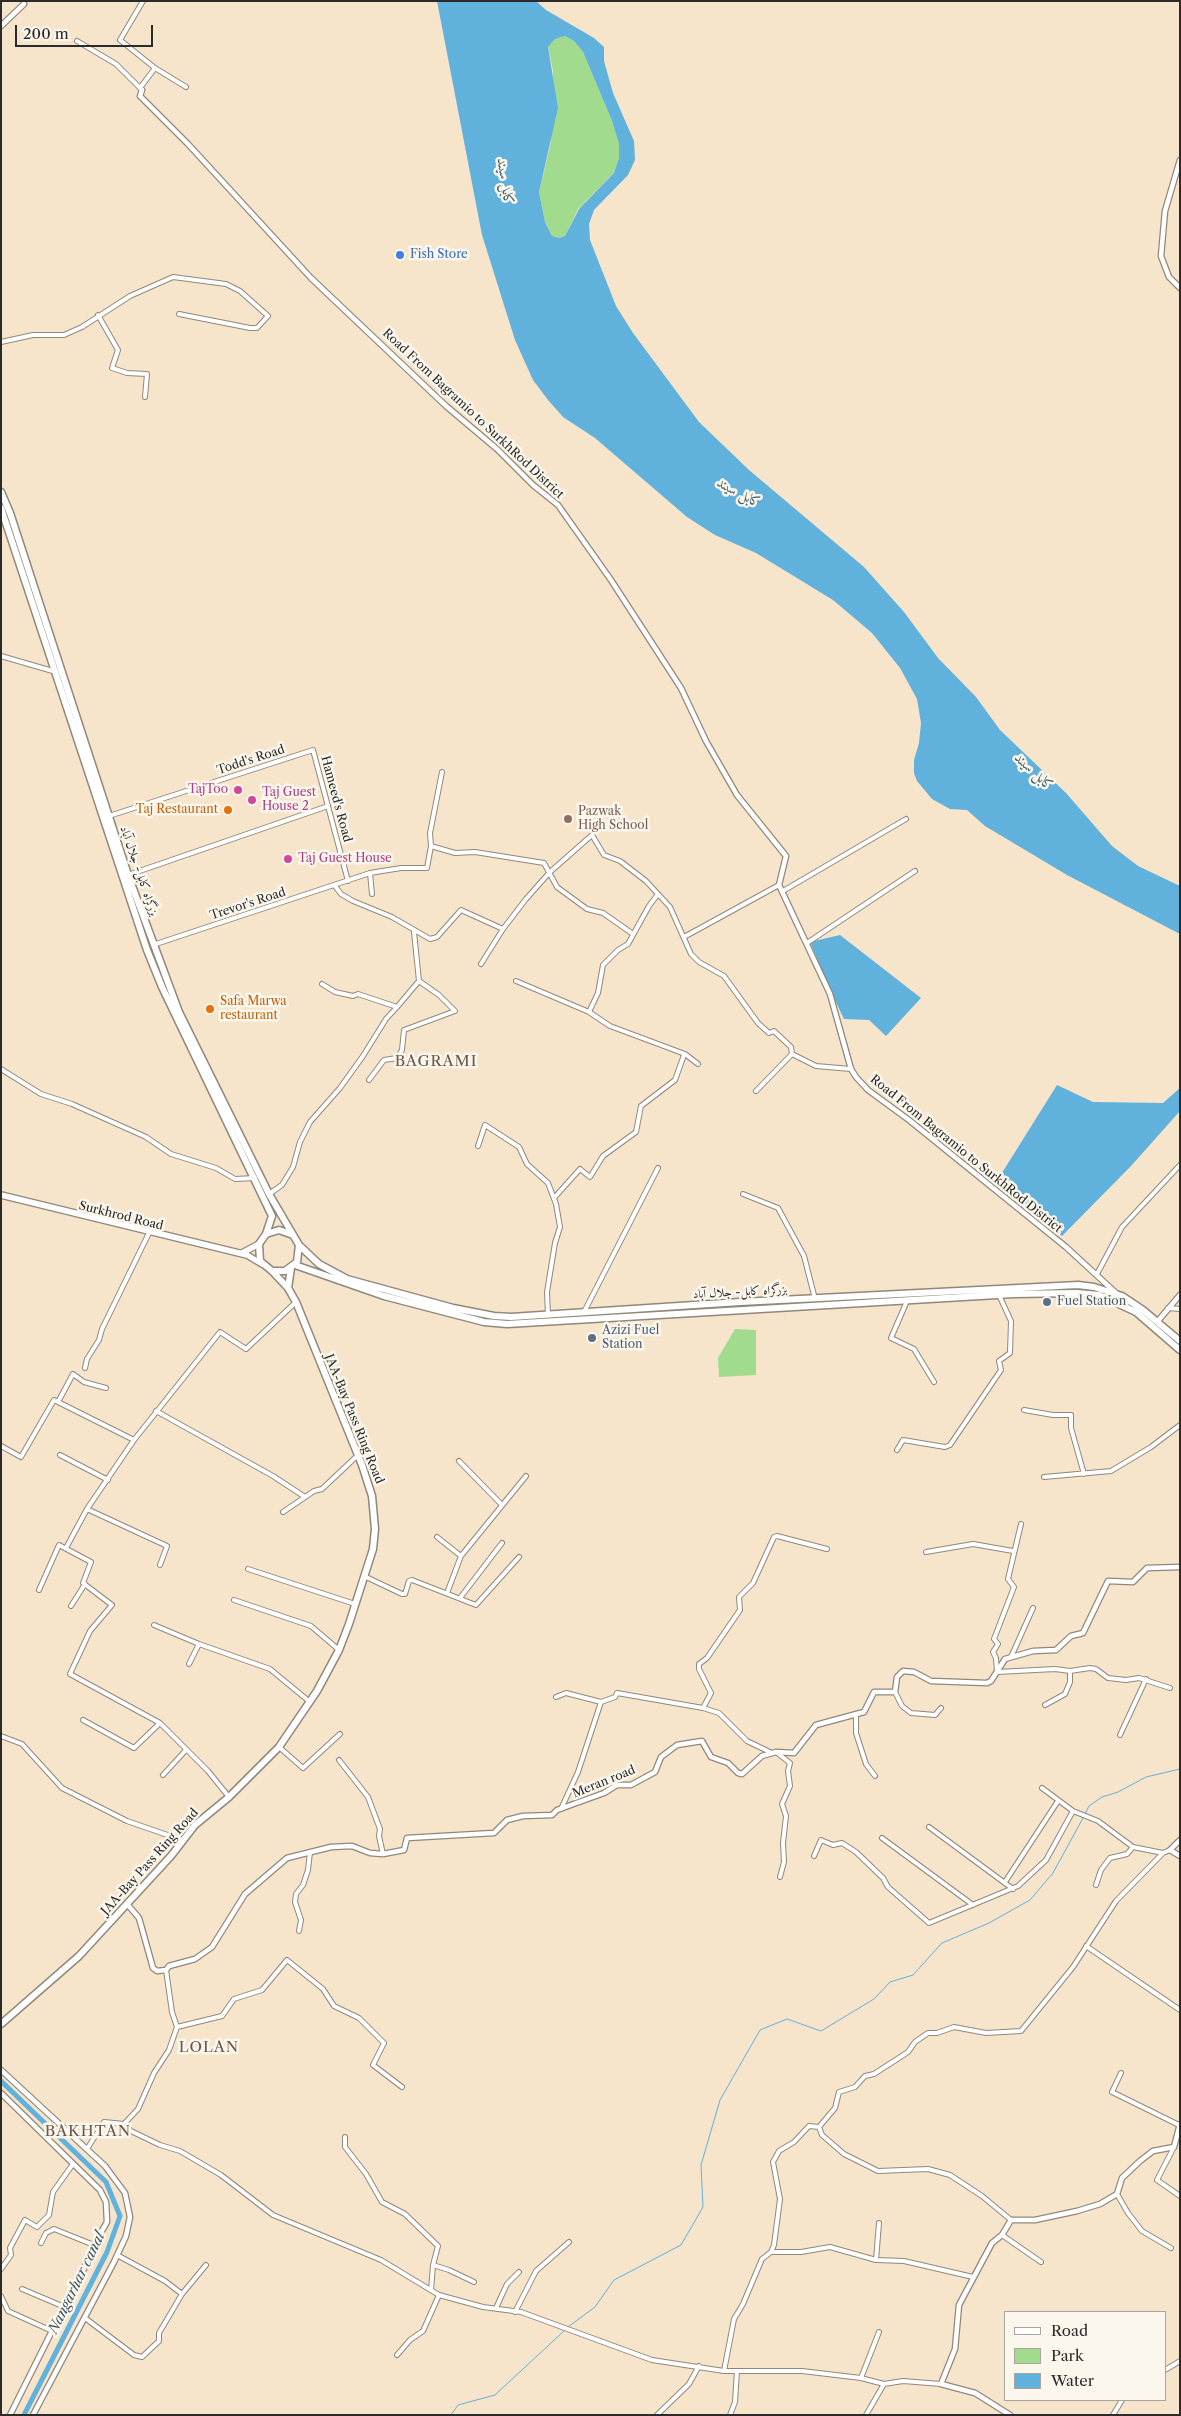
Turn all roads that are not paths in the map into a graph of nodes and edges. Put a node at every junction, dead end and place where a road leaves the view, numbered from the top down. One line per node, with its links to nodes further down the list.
1 (143, 1): 5 (street)
2 (24, 4): 3 (street)
3 (1, 26)
4 (77, 41): 7 (street)
5 (155, 68): 6 (street); 7 (street)
6 (186, 87)
7 (141, 89): 29 (street, Road From Bagramio to SurkhRod District)
8 (1180, 160): 9 (street)
9 (1180, 288)
10 (179, 314): 11 (street)
11 (98, 315): 12 (street); 13 (street)
12 (1, 342)
13 (146, 397)
14 (1, 492): 21 (highway, بزرگراه کابل- جلال آباد)
15 (1, 508): 17 (highway, بزرگراه کابل- جلال آباد)
16 (1, 656): 17 (street)
17 (56, 672): 56 (highway, بزرگراه کابل- جلال آباد)
18 (313, 750): 20 (street, Hameed's Road); 21 (street, Todd's Road)
19 (442, 772): 23 (street)
20 (328, 806): 27 (street); 28 (street, Hameed's Road)
21 (109, 816): 27 (highway, بزرگراه کابل- جلال آباد)
22 (906, 819): 31 (street)
23 (431, 846): 25 (street); 26 (street, Trevor's Road)
24 (915, 871): 38 (street)
25 (550, 872): 33 (street); 34 (street); 36 (street)
26 (370, 873): 28 (street, Trevor's Road); 32 (street)
27 (128, 875): 39 (highway, بزرگراه کابل- جلال آباد)
28 (348, 881): 30 (street, Trevor's Road)
29 (779, 885): 31 (street, Road From Bagramio to SurkhRod District); 37 (street)
30 (335, 886): 35 (street); 39 (street, Trevor's Road)
31 (783, 890): 38 (street, Road From Bagramio to SurkhRod District)
32 (372, 894)
33 (658, 894): 36 (street); 37 (street)
34 (503, 928): 35 (street); 40 (street)
35 (414, 932): 41 (street)
36 (633, 934): 45 (street)
37 (684, 937): 46 (street)
38 (808, 943): 50 (street, Road From Bagramio to SurkhRod District)
39 (153, 945): 57 (highway, بزرگراه کابل- جلال آباد)
40 (482, 964)
41 (419, 981): 44 (street); 51 (street)
42 (516, 981): 45 (street)
43 (322, 984): 44 (street)
44 (397, 1007): 57 (street)
45 (589, 1012): 47 (street)
46 (792, 1054): 50 (street); 52 (street)
47 (684, 1055): 48 (street); 60 (street)
48 (698, 1064)
49 (1, 1069): 56 (street)
50 (851, 1069): 69 (street, Road From Bagramio to SurkhRod District)
51 (368, 1080)
52 (756, 1091)
53 (478, 1146): 60 (street)
54 (1180, 1165): 69 (street)
55 (658, 1168): 85 (street)
56 (255, 1178): 62 (highway, بزرگراه کابل- جلال آباد)
57 (269, 1194): 63 (highway, بزرگراه کابل- جلال آباد)
58 (743, 1194): 81 (street)
59 (1, 1195): 61 (main road, Surkhrod Road)
60 (554, 1198): 86 (street)
61 (149, 1233): 65 (main road, Surkhrod Road); 90 (street)
62 (266, 1234): 63 (highway, بزرگراه کابل- جلال آباد); 64 (highway, بزرگراه کابل- جلال آباد)
63 (298, 1243): 67 (highway); 73 (highway, بزرگراه کابل- جلال آباد)
64 (259, 1244): 65 (main road); 66 (highway)
65 (238, 1253): 66 (main road, Surkhrod Road)
66 (263, 1265): 68 (highway)
67 (293, 1267): 68 (highway, بزرگراه کابل- جلال آباد); 71 (highway); 73 (highway, بزرگراه کابل- جلال آباد)
68 (272, 1271): 71 (highway, JAA-Bay Pass Ring Road)
69 (1099, 1275): 70 (street); 74 (street, Road From Bagramio to SurkhRod District)
70 (1094, 1287): 72 (highway, بزرگراه کابل- جلال آباد); 74 (highway, بزرگراه کابل- جلال آباد)
71 (288, 1288): 79 (highway, JAA-Bay Pass Ring Road)
72 (1040, 1290): 75 (highway, بزرگراه کابل- جلال آباد); 77 (highway, بزرگراه کابل- جلال آباد); 89 (highway, بزرگراه کابل- جلال آباد)
73 (384, 1293): 86 (highway, بزرگراه کابل- جلال آباد)
74 (1117, 1294): 87 (highway, بزرگراه کابل- جلال آباد)
75 (999, 1295): 78 (highway, بزرگراه کابل- جلال آباد); 99 (street)
76 (1180, 1295): 82 (street)
77 (889, 1298): 78 (highway, بزرگراه کابل- جلال آباد); 81 (highway, بزرگراه کابل- جلال آباد)
78 (907, 1301): 91 (street)
79 (296, 1302): 95 (street); 101 (highway, JAA-Bay Pass Ring Road)
80 (740, 1302): 81 (highway, بزرگراه کابل- جلال آباد); 84 (highway); 85 (highway, بزرگراه کابل- جلال آباد)
81 (811, 1302): 84 (highway, بزرگراه کابل- جلال آباد)
82 (1168, 1308): 83 (street); 87 (street)
83 (1180, 1309)
84 (740, 1310): 86 (highway, بزرگراه کابل- جلال آباد)
85 (584, 1312): 86 (highway, بزرگراه کابل- جلال آباد)
86 (549, 1319)
87 (1157, 1322): 88 (highway, بزرگراه کابل- جلال آباد)
88 (1178, 1338)
89 (1180, 1350)
90 (85, 1368)
91 (934, 1382)
92 (106, 1388): 93 (street)
93 (58, 1402): 97 (street); 98 (street)
94 (1024, 1410): 103 (street)
95 (156, 1412): 97 (street); 107 (street)
96 (1180, 1425): 103 (street)
97 (134, 1440): 106 (street)
98 (1, 1446)
99 (897, 1450)
100 (60, 1455): 106 (street)
101 (358, 1455): 107 (street); 123 (highway, JAA-Bay Pass Ring Road)
102 (459, 1461): 108 (street)
103 (1084, 1474): 105 (street)
104 (526, 1476): 108 (street)
105 (1044, 1477)
106 (108, 1480): 109 (street)
107 (305, 1497): 110 (street)
108 (501, 1504): 118 (street)
109 (87, 1509): 114 (street); 120 (street)
110 (283, 1512)
111 (1021, 1524): 116 (street)
112 (437, 1537): 118 (street)
113 (502, 1543): 127 (street)
114 (66, 1548): 124 (street); 125 (street)
115 (827, 1549): 146 (street)
116 (1013, 1551): 117 (street); 138 (street)
117 (926, 1552)
118 (461, 1556): 126 (street)
119 (519, 1556): 127 (street)
120 (160, 1565)
121 (1180, 1567): 135 (street)
122 (248, 1569): 129 (street)
123 (364, 1576): 126 (street); 129 (highway, JAA-Bay Pass Ring Road)
124 (85, 1584): 130 (street); 150 (street)
125 (39, 1590)
126 (447, 1593): 127 (street)
127 (460, 1598)
128 (234, 1600): 134 (street)
129 (355, 1604): 134 (highway, JAA-Bay Pass Ring Road)
130 (70, 1606)
131 (1033, 1608): 135 (street)
132 (154, 1625): 133 (street)
133 (199, 1644): 136 (street); 143 (street)
134 (339, 1650): 143 (highway, JAA-Bay Pass Ring Road)
135 (1011, 1657): 138 (street)
136 (189, 1664)
137 (1070, 1671): 138 (street); 139 (street); 145 (street)
138 (997, 1672): 141 (street)
139 (1146, 1679): 140 (street); 152 (street)
140 (1170, 1688)
141 (895, 1692): 147 (street); 148 (street)
142 (556, 1697): 144 (street)
143 (310, 1702): 154 (highway, JAA-Bay Pass Ring Road)
144 (601, 1702): 146 (street); 163 (street)
145 (1045, 1705)
146 (703, 1708): 156 (street)
147 (941, 1708)
148 (856, 1714): 156 (street, Meran road); 159 (street)
149 (83, 1720): 150 (street)
150 (160, 1723): 155 (street)
151 (340, 1734): 154 (street)
152 (1120, 1735)
153 (1, 1736): 167 (street)
154 (279, 1747): 161 (highway, JAA-Bay Pass Ring Road)
155 (186, 1750): 158 (street); 161 (street)
156 (774, 1753): 163 (street, Meran road); 176 (street)
157 (339, 1760): 173 (street)
158 (163, 1775)
159 (875, 1776)
160 (1042, 1788): 162 (street)
161 (229, 1797): 167 (highway, JAA-Bay Pass Ring Road)
162 (1058, 1800): 164 (street); 177 (street)
163 (560, 1810): 173 (street, Meran road)
164 (1073, 1811): 169 (street); 179 (street)
165 (929, 1827): 177 (street)
166 (882, 1838): 181 (street)
167 (182, 1840): 180 (highway, JAA-Bay Pass Ring Road)
168 (1180, 1840): 170 (street)
169 (1134, 1847): 172 (street); 178 (street)
170 (1170, 1850): 172 (street); 175 (street)
171 (310, 1852): 173 (street); 182 (street); 184 (street)
172 (1163, 1853): 183 (street)
173 (383, 1854)
174 (814, 1856): 181 (street)
175 (1180, 1856)
176 (780, 1878)
177 (1005, 1882): 179 (street)
178 (1096, 1885)
179 (1013, 1889): 181 (street)
180 (128, 1905): 184 (street); 186 (highway, JAA-Bay Pass Ring Road)
181 (973, 1906)
182 (299, 1932)
183 (1086, 1946): 185 (street); 194 (street)
184 (166, 1970): 187 (street)
185 (1180, 2010)
186 (1, 2024)
187 (177, 2027): 190 (street); 192 (street)
188 (1, 2070): 197 (street)
189 (1121, 2073): 193 (street)
190 (402, 2087)
191 (1, 2093): 198 (street)
192 (124, 2124): 197 (street); 219 (street)
193 (1179, 2124): 196 (street)
194 (819, 2128): 201 (street); 208 (street)
195 (345, 2137): 213 (street)
196 (1174, 2147): 199 (street); 200 (street)
197 (87, 2149): 209 (street)
198 (73, 2164): 206 (street); 214 (street)
199 (1117, 2194): 201 (street); 207 (street)
200 (1180, 2196)
201 (1011, 2220): 203 (street)
202 (879, 2223): 210 (street)
203 (1002, 2235): 211 (street); 216 (street)
204 (568, 2242): 225 (street)
205 (41, 2243): 206 (street)
206 (94, 2245): 223 (street)
207 (1171, 2248)
208 (771, 2252): 210 (street); 235 (street)
209 (116, 2255): 220 (street); 226 (street)
210 (876, 2260): 216 (street)
211 (1041, 2262)
212 (206, 2265): 220 (street)
213 (433, 2266): 217 (street); 219 (street)
214 (1, 2269)
215 (519, 2272): 224 (street)
216 (973, 2278): 239 (street)
217 (474, 2282)
218 (22, 2289): 223 (street)
219 (431, 2290): 221 (street)
220 (182, 2294): 226 (street)
221 (439, 2295): 224 (street); 229 (street)
222 (1, 2296): 227 (street)
223 (67, 2308): 227 (street)
224 (496, 2308): 225 (street)
225 (516, 2312): 232 (street)
226 (85, 2318): 243 (street)
227 (52, 2331): 242 (street)
228 (879, 2332): 237 (street)
229 (397, 2355)
230 (1180, 2361): 231 (street)
231 (1174, 2363): 233 (street); 234 (street)
232 (699, 2366): 235 (street); 244 (street)
233 (1180, 2368)
234 (1166, 2369)
235 (724, 2371): 236 (street)
236 (737, 2371): 237 (street); 245 (street)
237 (861, 2378): 238 (street)
238 (884, 2384): 239 (street); 246 (street)
239 (941, 2384): 241 (street)
240 (1121, 2401): 248 (street)
241 (1003, 2413): 247 (street)
242 (10, 2415)
243 (32, 2415)
244 (657, 2415)
245 (730, 2415)
246 (866, 2415)
247 (1010, 2415)
248 (1114, 2415)

